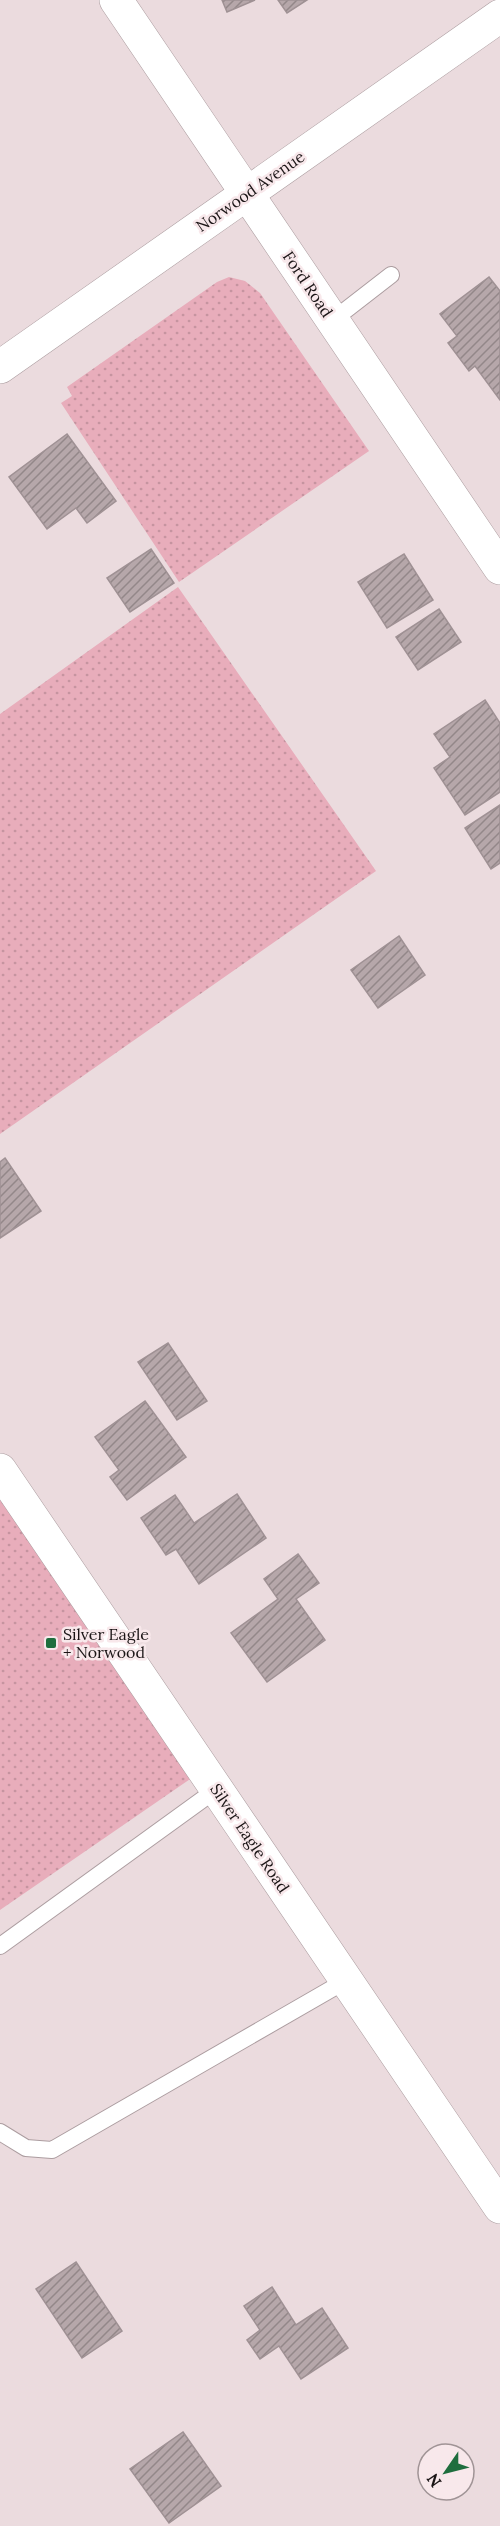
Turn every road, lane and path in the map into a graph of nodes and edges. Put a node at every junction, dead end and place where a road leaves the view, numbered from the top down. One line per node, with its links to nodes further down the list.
1 (116, 0): 3 (main road, Ford Road)
2 (500, 16): 3 (main road, Norwood Avenue)
3 (247, 193): 5 (main road, Ford Road); 6 (main road, Norwood Avenue)
4 (391, 275): 5 (lane)
5 (333, 320): 7 (main road, Ford Road)
6 (0, 367)
7 (500, 568)
8 (0, 1470): 9 (main road, Silver Eagle Road)
9 (217, 1790): 10 (lane); 11 (main road, Silver Eagle Road)
10 (0, 1946)
11 (347, 1980): 12 (lane); 13 (main road, Silver Eagle Road)
12 (0, 2132)
13 (500, 2207)

